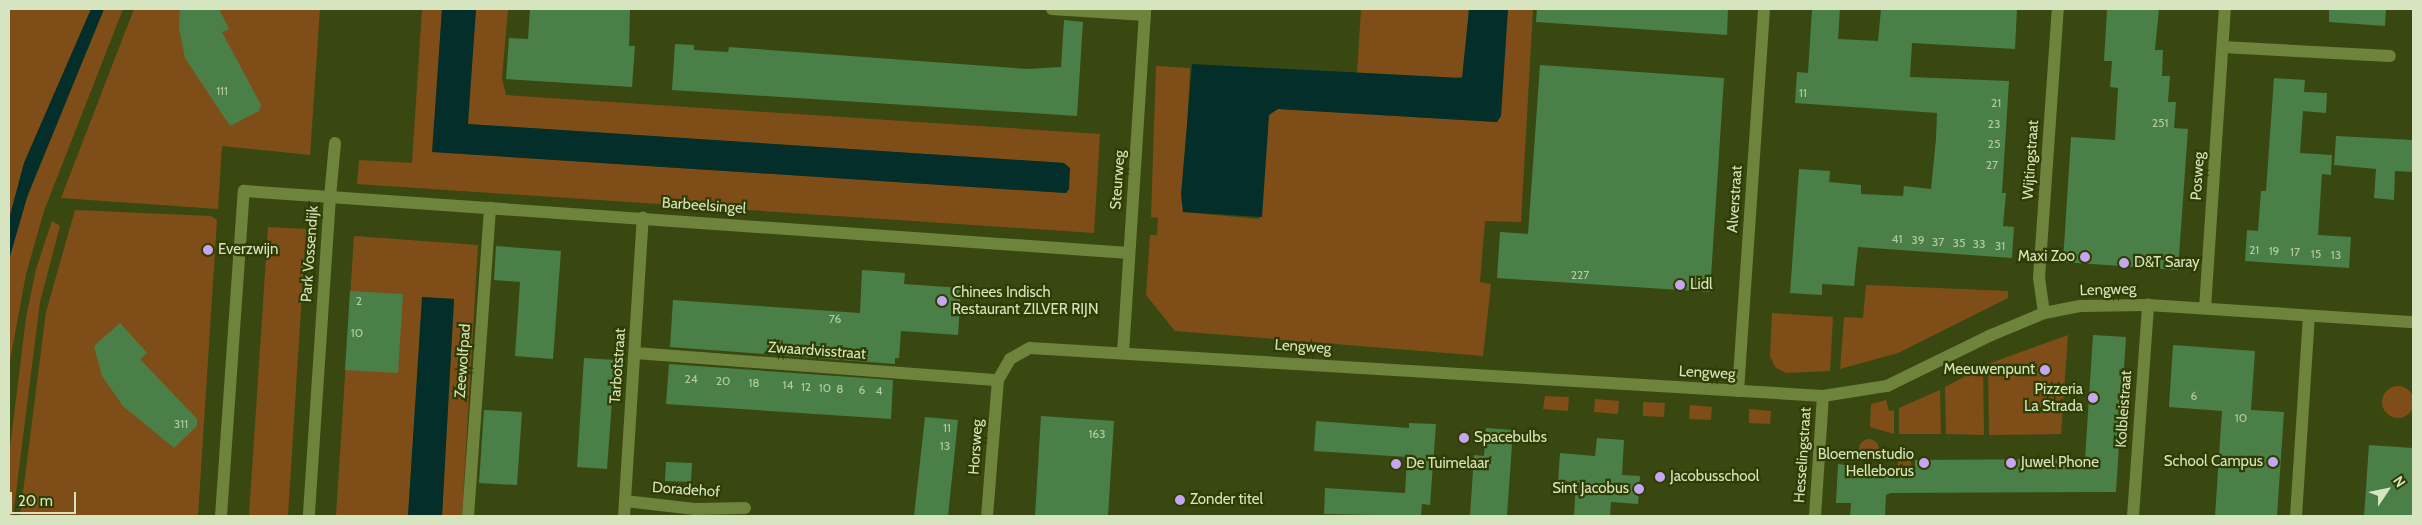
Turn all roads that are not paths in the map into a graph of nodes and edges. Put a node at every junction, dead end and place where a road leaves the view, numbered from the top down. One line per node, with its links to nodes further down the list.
1 (1052, 9): 5 (street)
2 (1764, 9): 21 (street, Alverstraat)
3 (2058, 9): 15 (street, Wijtingstraat)
4 (2225, 9): 6 (street, Posweg)
5 (1145, 12): 12 (street, Steurweg)
6 (2223, 46): 7 (street); 14 (street, Posweg)
7 (2390, 56)
8 (335, 143): 9 (street)
9 (330, 197): 10 (street, Barbeelsingel); 25 (street, Park Vossendijk); 26 (street, Park Vossendijk)
10 (490, 208): 11 (street, Barbeelsingel); 27 (street, Zeewolfpad)
11 (644, 218): 12 (street, Barbeelsingel); 18 (street, Tarbotstraat)
12 (1129, 252): 19 (street, Steurweg)
13 (2148, 305): 14 (street, Lengweg); 15 (street, Lengweg); 31 (street, Kolbleistraat)
14 (2205, 308): 16 (street, Lengweg)
15 (2044, 313): 22 (street, Lengweg)
16 (2309, 317): 17 (street, Lengweg); 32 (street)
17 (2413, 322)
18 (635, 353): 20 (street, Zwaardvisstraat); 23 (street, Tarbotstraat)
19 (1123, 353): 20 (street, Lengweg); 21 (street, Lengweg)
20 (998, 380): 29 (street, Horsweg)
21 (1738, 391): 22 (street, Lengweg)
22 (1823, 396): 30 (street, Hesselingstraat)
23 (625, 501): 24 (street, Doradehof); 28 (street, Tarbotstraat)
24 (745, 508)
25 (221, 516)
26 (309, 516)
27 (468, 516)
28 (624, 516)
29 (987, 516)
30 (1815, 516)
31 (2133, 516)
32 (2296, 516)

